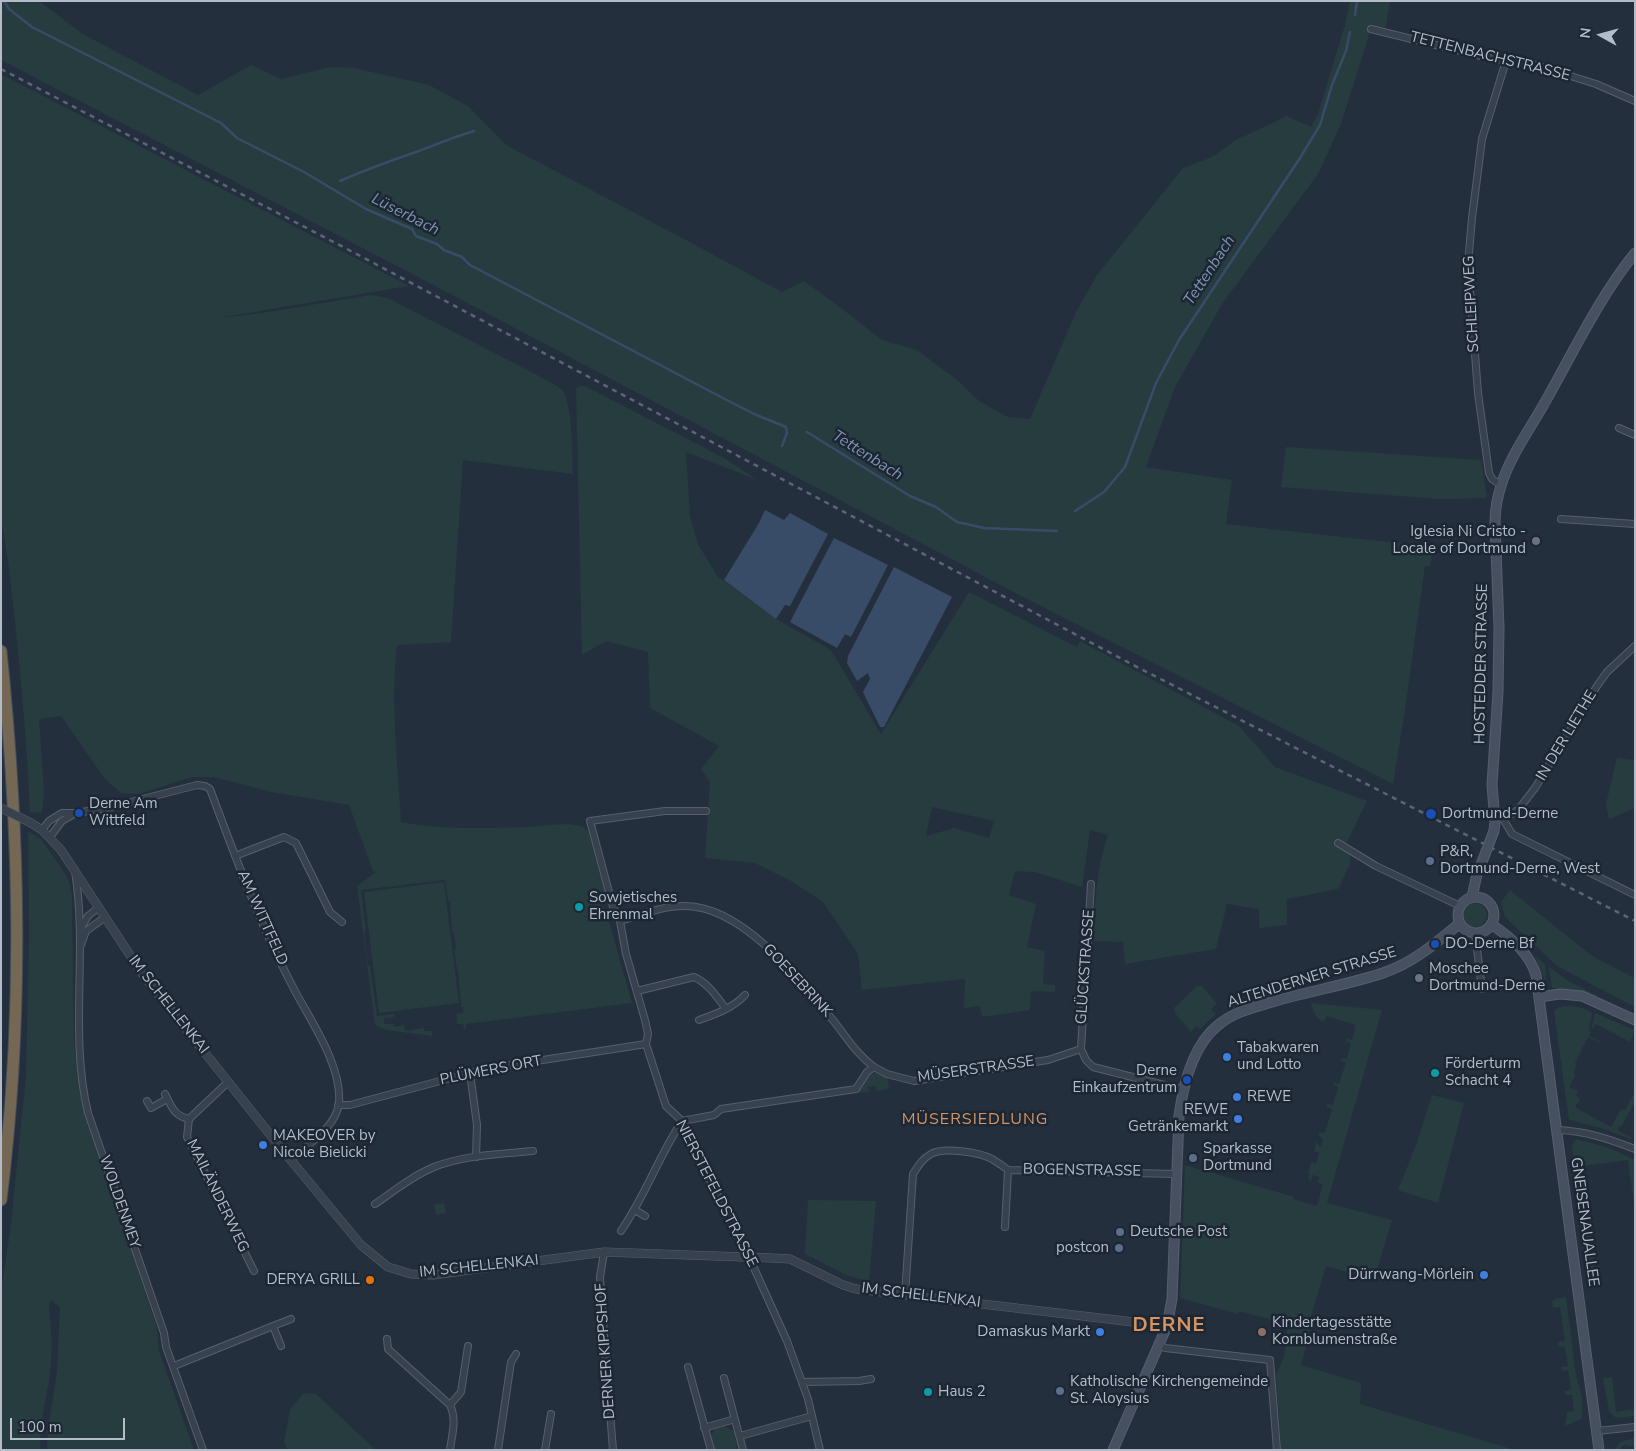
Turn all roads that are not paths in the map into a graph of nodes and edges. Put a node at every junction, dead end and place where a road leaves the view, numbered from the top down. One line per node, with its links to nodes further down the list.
1 (1371, 28): 2 (street, TETTENBACHSTRASSE)
2 (1506, 61): 3 (street, TETTENBACHSTRASSE); 7 (street, SCHLEIPWEG)
3 (1635, 102)
4 (1635, 253): 7 (main road, HOSTEDDER STRASSE)
5 (1619, 428): 6 (street)
6 (1635, 435)
7 (1501, 485): 15 (main road, HOSTEDDER STRASSE)
8 (1561, 519): 9 (street)
9 (1635, 524)
10 (1635, 646): 15 (street, IN DER LIETHE)
11 (1, 651): 58 (highway)
12 (1, 808): 16 (street, IM SCHELLENKAI, bridge)
13 (706, 812): 27 (street, NIERSTEFELDSTRASSE)
14 (75, 813): 16 (street, AM WITTFELD); 17 (street); 19 (street, AM WITTFELD)
15 (1498, 817): 22 (street); 23 (main road, HOSTEDDER STRASSE, bridge)
16 (42, 830): 17 (street, IM SCHELLENKAI)
17 (50, 837): 20 (street, IM SCHELLENKAI)
18 (1338, 844): 24 (street)
19 (235, 856): 28 (street); 48 (street, AM WITTFELD)
20 (74, 871): 25 (street, IM SCHELLENKAI); 31 (street, WOLDENMEY)
21 (1091, 884): 42 (street, GLÜCKSTRASSE)
22 (1635, 895)
23 (1472, 897): 24 (main road); 30 (main road)
24 (1460, 906): 29 (main road)
25 (98, 908): 26 (street, IM SCHELLENKAI); 31 (street)
26 (104, 918): 33 (street); 45 (street, IM SCHELLENKAI)
27 (620, 921): 35 (street, NIERSTEFELDSTRASSE); 43 (street, GOESEBRINK)
28 (342, 922)
29 (1460, 923): 32 (main road); 46 (main road, ALTENDERNER STRASSE)
30 (1491, 924): 32 (main road); 37 (main road, GNEISENAUALLEE)
31 (79, 931): 33 (street, WOLDENMEY)
32 (1475, 933): 34 (street)
33 (80, 946): 76 (street, WOLDENMEY)
34 (1482, 990)
35 (637, 991): 38 (street); 41 (street, NIERSTEFELDSTRASSE)
36 (745, 995): 38 (street)
37 (1539, 997): 40 (main road); 51 (main road, GNEISENAUALLEE)
38 (726, 1009): 39 (street)
39 (699, 1020)
40 (1635, 1020)
41 (646, 1044): 44 (street, PLÜMERS ORT); 50 (street, NIERSTEFELDSTRASSE)
42 (1081, 1049): 43 (street, MÜSERSTRASSE); 46 (street)
43 (874, 1067): 50 (street)
44 (470, 1073): 48 (street, PLÜMERS ORT); 54 (street)
45 (228, 1082): 49 (street, MAILÄNDERWEG); 55 (street, IM SCHELLENKAI)
46 (1184, 1090): 57 (main road, ALTENDERNER STRASSE)
47 (147, 1101): 49 (street, MAILÄNDERWEG)
48 (338, 1105): 55 (street)
49 (189, 1119): 66 (street, MAILÄNDERWEG)
50 (682, 1121): 60 (street); 65 (street, NIERSTEFELDSTRASSE)
51 (1558, 1130): 52 (street); 87 (main road, GNEISENAUALLEE)
52 (1635, 1149)
53 (533, 1151): 54 (street)
54 (476, 1157): 59 (street)
55 (291, 1160): 64 (street, IM SCHELLENKAI)
56 (1008, 1170): 57 (street, BOGENSTRASSE); 62 (street); 67 (street, BOGENSTRASSE)
57 (1176, 1174): 70 (main road, ALTENDERNER STRASSE)
58 (1, 1200)
59 (375, 1204)
60 (635, 1210): 61 (street); 63 (street)
61 (644, 1216)
62 (1005, 1227)
63 (621, 1231)
64 (604, 1252): 65 (street, IM SCHELLENKAI); 93 (street, DERNER KIPPSHOF)
65 (749, 1257): 67 (street, IM SCHELLENKAI); 80 (street, NIERSTEFELDSTRASSE)
66 (254, 1271)
67 (905, 1295): 70 (street, IM SCHELLENKAI)
68 (291, 1320): 69 (street)
69 (273, 1326): 73 (street); 76 (street)
70 (1167, 1326): 72 (main road, ALTENDERNER STRASSE)
71 (387, 1339): 81 (street)
72 (1159, 1345): 97 (main road, ALTENDERNER STRASSE); 98 (street)
73 (281, 1346)
74 (468, 1346): 81 (street)
75 (516, 1354): 91 (street)
76 (174, 1366): 89 (street, WOLDENMEY)
77 (688, 1367): 86 (street)
78 (724, 1378): 84 (street)
79 (871, 1379): 80 (street)
80 (802, 1382): 83 (street, NIERSTEFELDSTRASSE)
81 (450, 1406): 90 (street)
82 (551, 1414): 92 (street)
83 (812, 1416): 88 (street); 96 (street, NIERSTEFELDSTRASSE)
84 (735, 1419): 86 (street); 88 (street)
85 (1635, 1426): 87 (street)
86 (704, 1428): 94 (street)
87 (1597, 1431): 99 (main road, GNEISENAUALLEE)
88 (740, 1436): 95 (street)
89 (203, 1450)
90 (450, 1450)
91 (498, 1450)
92 (545, 1450)
93 (613, 1450)
94 (711, 1450)
95 (743, 1450)
96 (820, 1450)
97 (1113, 1450)
98 (1277, 1450)
99 (1600, 1450)

